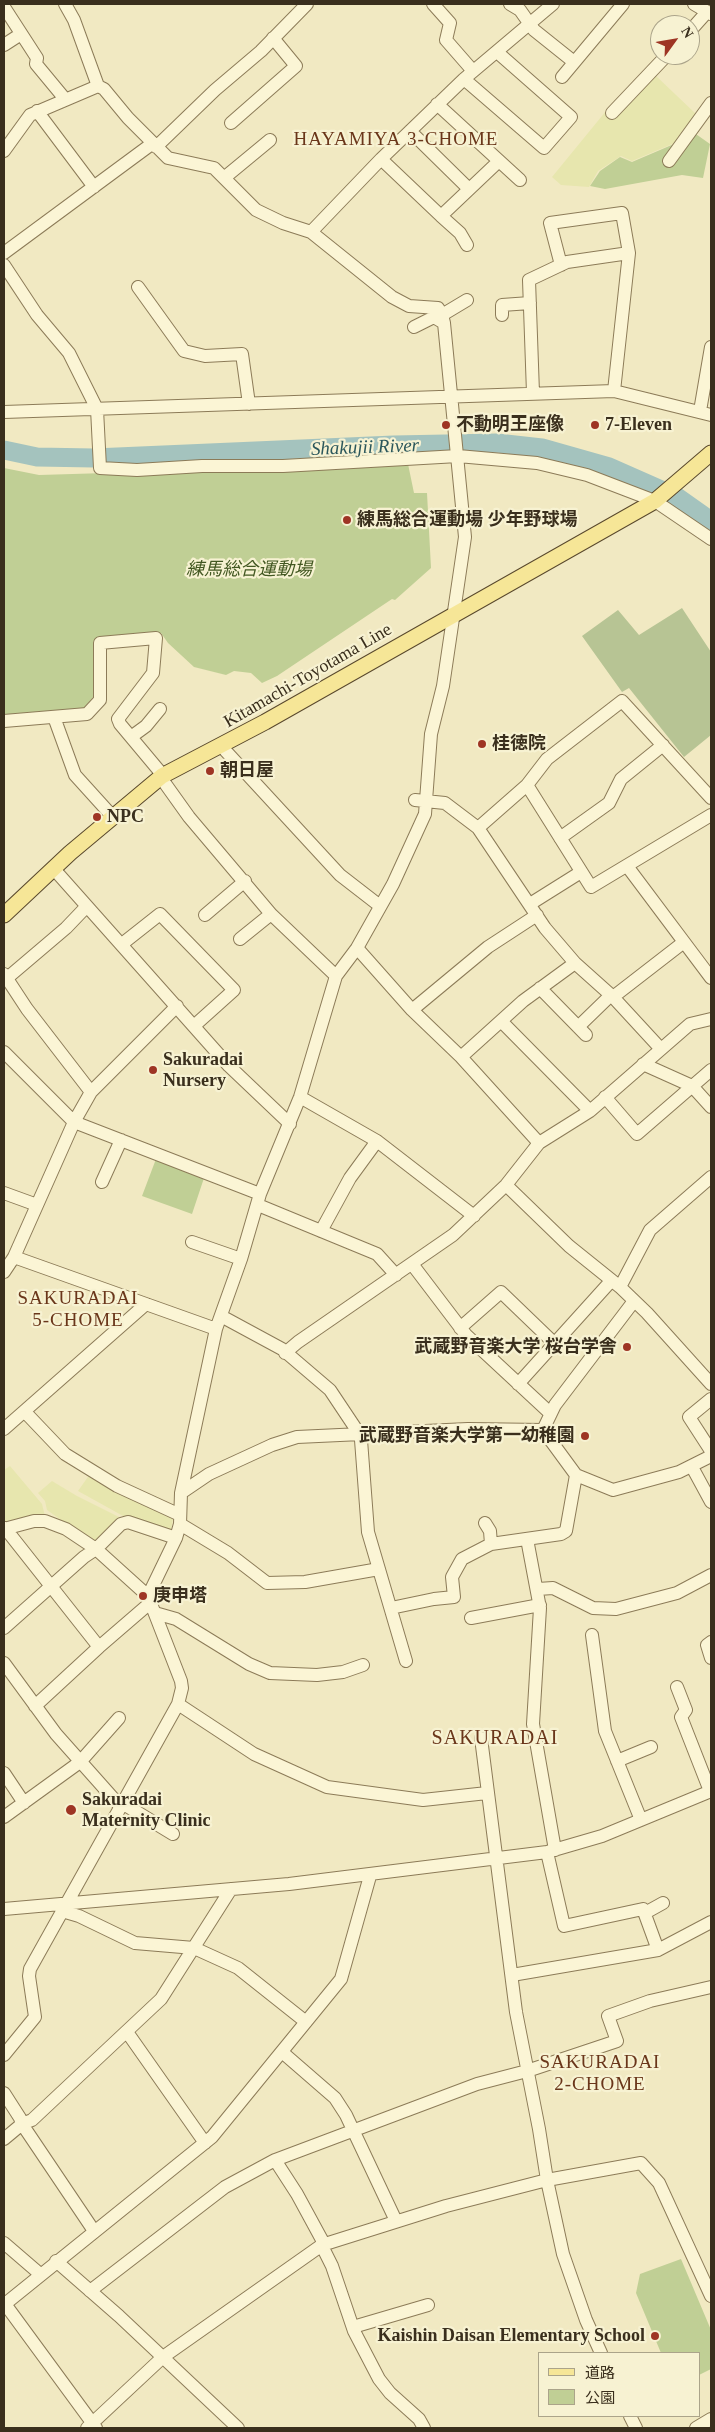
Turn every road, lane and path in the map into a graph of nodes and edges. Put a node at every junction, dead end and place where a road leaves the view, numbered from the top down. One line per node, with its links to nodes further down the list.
1 (65, 4): 19 (street)
2 (306, 4): 12 (street)
3 (433, 4): 17 (street)
4 (510, 4): 10 (street)
5 (553, 4): 10 (street)
6 (624, 4): 15 (street)
7 (694, 4): 9 (street)
8 (4, 7): 11 (street)
9 (709, 13)
10 (530, 25): 14 (street); 15 (street)
11 (21, 34): 13 (street); 20 (street)
12 (273, 38): 25 (street); 29 (street)
13 (4, 45)
14 (497, 52): 17 (street); 17 (street)
15 (574, 62): 18 (street)
16 (658, 65): 24 (street)
17 (468, 75): 22 (street)
18 (562, 77)
19 (101, 87): 20 (street); 29 (street)
20 (65, 99): 23 (street)
21 (711, 102): 32 (street)
22 (437, 104): 26 (street); 31 (street)
23 (37, 111): 28 (street); 35 (street)
24 (612, 113)
25 (231, 123)
26 (410, 131): 30 (street); 36 (street)
27 (270, 140): 33 (street)
28 (6, 141)
29 (155, 145): 33 (street); 35 (street)
30 (381, 159): 37 (street); 38 (street)
31 (499, 161): 34 (street); 36 (street)
32 (669, 161)
33 (224, 178): 38 (street)
34 (520, 180)
35 (94, 187): 40 (street)
36 (470, 189): 37 (street)
37 (441, 216): 39 (street)
38 (311, 232): 48 (street)
39 (467, 245)
40 (4, 253)
41 (629, 253): 43 (street); 43 (street); 51 (street)
42 (4, 265): 55 (street)
43 (560, 265): 46 (street)
44 (138, 287): 54 (street)
45 (467, 300): 48 (street)
46 (530, 303): 47 (street); 52 (street)
47 (502, 315)
48 (443, 319): 49 (street); 53 (street)
49 (414, 327)
50 (711, 347): 57 (street)
51 (614, 391): 52 (street); 57 (street)
52 (533, 393): 53 (street)
53 (451, 396): 54 (street); 59 (street)
54 (249, 404): 55 (street)
55 (97, 410): 56 (street); 59 (street)
56 (4, 412)
57 (706, 413)
58 (711, 453): 60 (main road, Kitamachi-Toyotama Line)
59 (458, 454): 60 (street); 62 (street)
60 (655, 501): 61 (street); 62 (main road, Kitamachi-Toyotama Line)
61 (711, 539)
62 (452, 616): 68 (main road, Kitamachi-Toyotama Line); 72 (street)
63 (160, 709): 66 (street)
64 (54, 717): 65 (street); 66 (street); 74 (street)
65 (4, 722)
66 (131, 737): 69 (street)
67 (663, 745): 70 (street); 71 (street); 76 (street)
68 (222, 747): 69 (main road, Kitamachi-Toyotama Line); 83 (street)
69 (162, 776): 74 (main road, Kitamachi-Toyotama Line); 80 (street)
70 (527, 786): 75 (street); 76 (street)
71 (711, 798)
72 (421, 800): 75 (street); 83 (street)
73 (711, 815): 77 (street)
74 (113, 817): 78 (main road, Kitamachi-Toyotama Line)
75 (478, 828): 81 (street)
76 (560, 838): 79 (street)
77 (627, 866): 79 (street); 89 (street)
78 (53, 868): 82 (street); 85 (main road, Kitamachi-Toyotama Line)
79 (581, 872): 81 (street)
80 (245, 881): 84 (street); 86 (street)
81 (530, 904): 87 (street)
82 (87, 906): 90 (street); 94 (street)
83 (380, 906): 91 (street)
84 (271, 914): 88 (street); 93 (street)
85 (4, 915)
86 (205, 915)
87 (537, 916): 92 (street); 99 (street)
88 (240, 939)
89 (684, 942): 95 (street); 97 (street)
90 (122, 944): 98 (street); 102 (street)
91 (357, 948): 93 (street); 99 (street)
92 (574, 962): 96 (street); 97 (street)
93 (336, 976): 111 (street)
94 (5, 977): 109 (street)
95 (711, 978)
96 (540, 988): 97 (street); 101 (street)
97 (612, 996): 103 (street)
98 (177, 1006): 102 (street); 109 (street)
99 (412, 1010): 105 (street)
100 (711, 1019): 103 (street)
101 (501, 1021): 105 (street); 113 (street)
102 (195, 1025): 115 (street)
103 (660, 1048): 106 (street)
104 (4, 1052): 114 (street)
105 (462, 1056): 118 (street)
106 (643, 1064): 108 (street); 110 (street)
107 (711, 1070): 108 (street)
108 (692, 1086): 110 (street); 112 (street)
109 (91, 1092): 114 (street)
110 (605, 1096): 113 (street)
111 (300, 1097): 115 (street); 117 (street)
112 (711, 1107)
113 (590, 1110): 118 (street)
114 (74, 1122): 116 (street); 124 (street)
115 (290, 1124): 123 (street)
116 (121, 1140): 120 (street); 123 (street)
117 (377, 1140): 125 (street); 126 (street)
118 (539, 1143): 121 (street)
119 (711, 1176): 133 (street)
120 (102, 1182)
121 (506, 1185): 125 (street); 133 (street)
122 (4, 1193): 124 (street)
123 (259, 1199): 126 (street); 129 (street)
124 (37, 1205): 128 (street)
125 (474, 1216): 130 (street)
126 (321, 1231): 132 (street)
127 (192, 1242): 129 (street)
128 (14, 1257): 131 (street); 135 (street)
129 (241, 1259): 136 (street)
130 (412, 1264): 132 (street); 137 (street)
131 (4, 1272)
132 (396, 1275): 140 (street)
133 (616, 1284): 134 (street); 139 (street)
134 (634, 1300): 142 (street); 145 (street)
135 (146, 1304): 138 (street); 144 (street)
136 (221, 1316): 138 (street); 140 (street)
137 (460, 1328): 139 (street); 141 (street)
138 (216, 1329): 153 (street)
139 (554, 1344): 141 (street)
140 (285, 1353): 148 (street)
141 (518, 1384): 145 (street)
142 (711, 1384)
143 (711, 1399): 149 (street)
144 (25, 1412): 146 (street); 155 (street)
145 (550, 1413): 147 (street)
146 (4, 1429)
147 (543, 1430): 148 (street); 152 (street)
148 (360, 1435): 153 (street); 162 (street)
149 (711, 1451)
150 (711, 1456): 151 (street)
151 (692, 1467): 152 (street); 154 (street)
152 (576, 1475): 159 (street)
153 (181, 1493): 155 (street)
154 (711, 1502)
155 (180, 1520): 158 (street); 162 (street)
156 (485, 1522): 160 (street)
157 (4, 1529): 161 (street); 164 (street)
158 (176, 1538): 161 (street); 166 (street)
159 (527, 1539): 160 (street); 165 (street)
160 (491, 1544): 168 (street)
161 (96, 1549): 164 (street); 166 (street)
162 (379, 1569): 168 (street)
163 (711, 1575): 165 (street)
164 (50, 1587): 170 (street); 173 (street)
165 (538, 1589): 167 (street)
166 (151, 1604): 173 (street); 177 (street); 179 (street)
167 (540, 1605): 169 (street); 194 (street)
168 (391, 1608): 175 (street)
169 (470, 1618)
170 (4, 1628)
171 (592, 1635): 184 (street)
172 (711, 1642): 174 (street)
173 (99, 1647): 180 (street)
174 (711, 1658)
175 (406, 1661)
176 (4, 1663): 180 (street)
177 (363, 1665)
178 (677, 1687): 187 (street)
179 (178, 1704): 188 (street); 190 (street)
180 (36, 1706): 185 (street)
181 (119, 1718): 185 (street)
182 (481, 1738): 188 (street)
183 (651, 1747): 184 (street)
184 (617, 1761): 192 (street)
185 (80, 1762): 189 (street); 190 (street)
186 (4, 1773): 189 (street)
187 (711, 1791): 192 (street)
188 (487, 1793): 195 (street)
189 (24, 1803): 191 (street)
190 (121, 1805): 193 (street); 199 (street)
191 (4, 1817)
192 (641, 1820): 194 (street)
193 (173, 1834)
194 (551, 1851): 195 (street); 201 (street)
195 (496, 1859): 196 (street); 205 (street)
196 (370, 1876): 197 (street); 207 (street)
197 (231, 1889): 199 (street); 203 (street)
198 (662, 1903): 201 (street)
199 (64, 1907): 200 (street); 203 (street); 210 (street)
200 (4, 1908)
201 (645, 1913): 204 (street)
202 (711, 1922): 204 (street)
203 (194, 1948): 207 (street); 208 (street)
204 (658, 1950): 205 (street)
205 (512, 1975): 211 (street)
206 (710, 1990): 211 (street)
207 (306, 2022): 209 (street)
208 (126, 2032): 213 (street); 216 (street)
209 (282, 2052): 214 (street); 216 (street)
210 (4, 2055)
211 (527, 2071): 214 (street); 218 (street)
212 (4, 2093): 213 (street)
213 (22, 2124): 215 (street); 220 (street)
214 (353, 2132): 217 (street); 219 (street)
215 (4, 2139)
216 (205, 2143): 220 (street)
217 (275, 2160): 221 (street); 225 (street)
218 (547, 2180): 219 (street); 226 (street); 229 (street)
219 (396, 2222): 221 (street)
220 (94, 2231): 223 (street)
221 (322, 2244): 228 (street); 230 (street)
222 (6, 2249): 224 (street)
223 (56, 2261): 224 (street); 225 (street)
224 (40, 2274): 232 (street)
225 (90, 2291): 230 (street)
226 (711, 2293)
227 (428, 2305): 228 (street)
228 (353, 2327): 234 (street)
229 (601, 2352)
230 (163, 2357): 232 (street); 233 (street)
231 (711, 2419): 235 (street)
232 (92, 2427)
233 (238, 2428)
234 (424, 2428)
235 (696, 2428)

